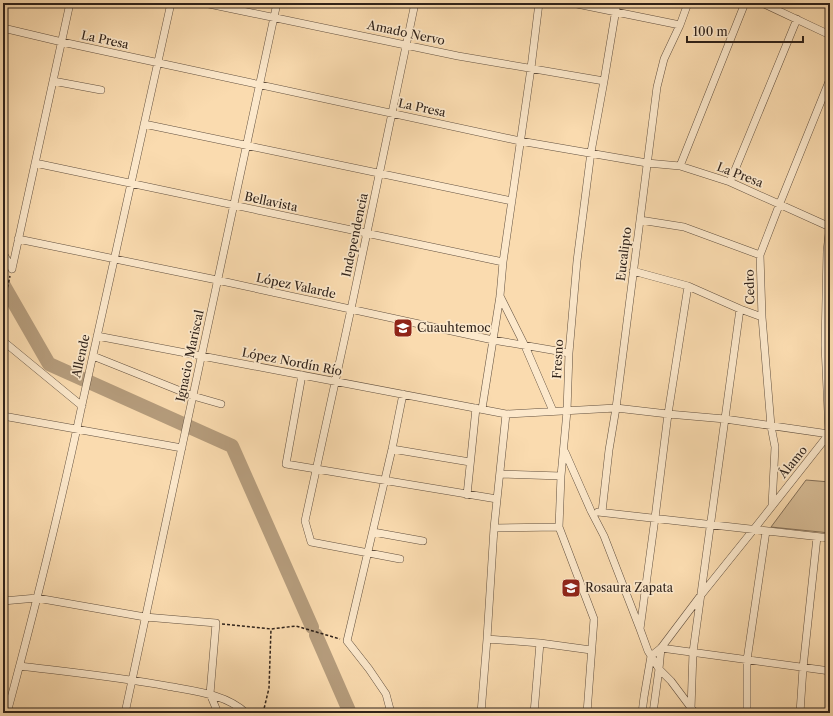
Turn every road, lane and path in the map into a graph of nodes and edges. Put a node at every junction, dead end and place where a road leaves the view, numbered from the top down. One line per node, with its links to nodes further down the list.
1 (70, 3): 18 (street)
2 (171, 3): 20 (street, Allende)
3 (204, 3): 13 (street, Amado Nervo)
4 (277, 3): 13 (street, Ignacio Mariscal)
5 (415, 3): 19 (street, Independencia)
6 (539, 3): 21 (street)
7 (572, 3): 12 (street)
8 (617, 3): 12 (street, Fresno)
9 (688, 3): 15 (street, Eucalipto)
10 (745, 3): 34 (street)
11 (762, 3): 14 (street)
12 (615, 12): 15 (street); 24 (street, Fresno)
13 (274, 17): 19 (street, Amado Nervo); 25 (street, Ignacio Mariscal)
14 (797, 19): 17 (street); 36 (street)
15 (680, 25): 33 (street, Eucalipto)
16 (3, 28): 18 (street, La Presa)
17 (830, 35)
18 (62, 42): 20 (street, La Presa); 23 (street)
19 (407, 44): 21 (street, Amado Nervo); 27 (street, Independencia)
20 (158, 63): 25 (street, La Presa); 28 (street, Allende)
21 (531, 68): 24 (street, Amado Nervo); 29 (street)
22 (830, 79): 39 (street, Cedro)
23 (53, 81): 26 (street); 32 (street)
24 (604, 81): 31 (street, Fresno)
25 (259, 84): 27 (street, La Presa); 30 (street, Ignacio Mariscal)
26 (101, 90)
27 (392, 113): 29 (street, La Presa); 35 (street, Independencia)
28 (144, 124): 30 (street); 37 (street, Allende)
29 (520, 141): 31 (street, La Presa); 38 (street)
30 (246, 146): 35 (street); 40 (street, Ignacio Mariscal)
31 (591, 152): 33 (street, La Presa); 63 (street, Fresno)
32 (35, 163): 37 (street, Bellavista); 44 (street)
33 (647, 163): 34 (street, La Presa); 41 (street, Eucalipto)
34 (680, 166): 36 (street, La Presa)
35 (379, 173): 38 (street); 43 (street, Independencia)
36 (730, 182): 39 (street, La Presa)
37 (131, 183): 40 (street, Bellavista); 48 (street, Allende)
38 (512, 201): 49 (street)
39 (780, 204): 42 (street, La Presa); 47 (street, Cedro)
40 (233, 205): 43 (street, Bellavista); 52 (street, Ignacio Mariscal)
41 (640, 220): 47 (street); 50 (street, Eucalipto)
42 (830, 226): 45 (street)
43 (366, 233): 49 (street, Bellavista); 56 (street, Independencia)
44 (18, 239): 46 (street); 48 (street, López Valarde)
45 (829, 249): 82 (street)
46 (3, 253)
47 (760, 255): 58 (street, Cedro)
48 (114, 259): 52 (street, López Valarde); 59 (street, Allende)
49 (503, 262): 54 (street)
50 (633, 271): 53 (street); 72 (street, Eucalipto)
51 (10, 277): 55 (path)
52 (218, 280): 56 (street, López Valarde); 64 (street, Ignacio Mariscal)
53 (688, 286): 57 (street); 77 (street)
54 (500, 296): 60 (street); 62 (street)
55 (3, 307)
56 (351, 309): 60 (street, López Valarde); 67 (street, Independencia)
57 (740, 309): 58 (street); 79 (street)
58 (762, 317): 80 (street, Cedro)
59 (97, 336): 64 (street, López Nordín Río); 65 (street, Allende)
60 (493, 340): 62 (street, López Valarde); 73 (street)
61 (3, 341): 70 (street)
62 (525, 346): 63 (street, López Valarde); 74 (street)
63 (569, 353): 75 (street, Fresno)
64 (201, 356): 66 (street, López Nordín Río); 69 (street, Ignacio Mariscal)
65 (92, 359): 69 (street); 70 (street, Allende)
66 (302, 375): 67 (street, López Nordín Río); 87 (street)
67 (334, 381): 68 (street, López Nordín Río); 87 (street, Independencia)
68 (403, 394): 73 (street, López Nordín Río); 84 (street)
69 (192, 398): 71 (street); 83 (street, Ignacio Mariscal)
70 (82, 403): 81 (street, Allende)
71 (221, 404)
72 (616, 408): 75 (street, López Nordín Río); 77 (street, López Nordín Río); 95 (street, Eucalipto)
73 (479, 409): 76 (street, López Nordín Río); 86 (street)
74 (553, 411): 75 (street, López Nordín Río); 76 (street, López Nordín Río)
75 (567, 411): 85 (street, Fresno)
76 (506, 414): 88 (street)
77 (668, 414): 79 (street, López Nordín Río); 96 (street)
78 (3, 416): 81 (street)
79 (725, 419): 80 (street, López Nordín Río); 97 (street)
80 (771, 426): 82 (street, López Nordín Río); 93 (street, Cedro)
81 (77, 429): 83 (street); 109 (street, Allende)
82 (829, 434): 93 (street, Álamo)
83 (183, 445): 111 (street, Ignacio Mariscal)
84 (392, 449): 86 (street); 90 (street)
85 (564, 450): 89 (street, Fresno); 94 (street)
86 (470, 462): 91 (street)
87 (316, 470): 90 (street); 106 (street, Independencia)
88 (500, 474): 89 (street); 92 (street)
89 (561, 476): 98 (street, Fresno)
90 (385, 481): 91 (street); 102 (street)
91 (467, 495): 92 (street)
92 (497, 499): 99 (street)
93 (772, 506): 100 (street, Álamo)
94 (591, 511): 95 (street); 113 (street)
95 (602, 512): 96 (street)
96 (656, 518): 97 (street); 113 (street)
97 (710, 524): 100 (street); 108 (street)
98 (559, 527): 99 (street); 119 (street, Fresno)
99 (494, 528): 115 (street)
100 (754, 529): 101 (street); 108 (street, Álamo)
101 (766, 531): 103 (street); 122 (street)
102 (373, 532): 105 (street); 106 (street)
103 (817, 537): 104 (street); 124 (street)
104 (830, 538)
105 (423, 541)
106 (368, 553): 107 (street); 116 (street)
107 (400, 559)
108 (701, 595): 118 (street, Álamo); 120 (street)
109 (37, 598): 110 (street); 111 (street); 123 (street, Allende)
110 (3, 601)
111 (145, 617): 112 (street); 127 (street, Ignacio Mariscal)
112 (216, 623): 114 (path); 128 (street)
113 (640, 629): 121 (street)
114 (270, 630): 116 (path); 134 (path)
115 (487, 639): 117 (street); 136 (street)
116 (347, 642): 135 (street)
117 (540, 643): 119 (street); 137 (street)
118 (661, 648): 120 (street); 121 (street, Álamo); 125 (street)
119 (591, 650): 138 (street, Fresno)
120 (693, 652): 122 (street); 129 (street)
121 (651, 656): 125 (street); 139 (street)
122 (747, 660): 124 (street); 141 (street)
123 (20, 666): 127 (street); 130 (street, Allende)
124 (803, 668): 126 (street); 142 (street)
125 (659, 669): 129 (street); 140 (street)
126 (830, 672)
127 (132, 679): 128 (street); 131 (street, Ignacio Mariscal)
128 (210, 694): 132 (street); 133 (street)
129 (693, 711)
130 (7, 713)
131 (124, 713)
132 (218, 713)
133 (246, 713)
134 (263, 713)
135 (391, 713)
136 (481, 713)
137 (534, 713)
138 (586, 713)
139 (642, 713)
140 (653, 713)
141 (747, 713)
142 (800, 713)

